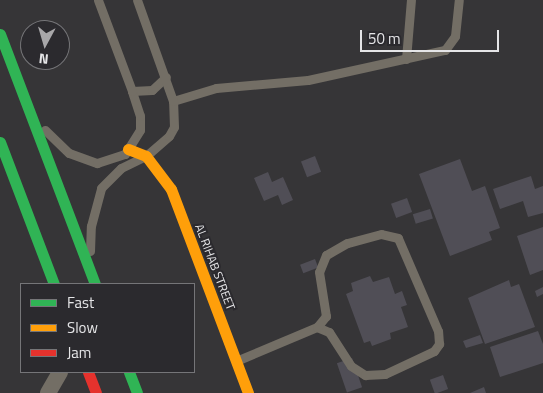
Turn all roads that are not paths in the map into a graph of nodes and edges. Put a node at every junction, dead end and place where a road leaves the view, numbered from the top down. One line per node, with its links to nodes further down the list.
1 (98, 0): 8 (lane)
2 (137, 0): 7 (lane)
3 (410, 0): 6 (lane)
4 (459, 0): 6 (lane)
5 (0, 34): 10 (main road)
6 (406, 60): 9 (lane)
7 (166, 77): 8 (lane); 9 (lane)
8 (132, 91): 12 (lane)
9 (173, 101): 13 (lane)
10 (30, 114): 12 (lane); 14 (main road)
11 (0, 142): 15 (main road)
12 (128, 149): 13 (main road)
13 (146, 156): 14 (lane); 17 (main road, AL RIHAB STREET)
14 (93, 279)
15 (54, 283)
16 (317, 327): 16 (lane); 17 (lane)
17 (236, 361): 24 (main road, AL RIHAB STREET)
18 (59, 373): 21 (street)
19 (88, 373): 22 (main road)
20 (129, 373): 23 (main road)
21 (48, 393)
22 (96, 393)
23 (137, 393)
24 (248, 393)

